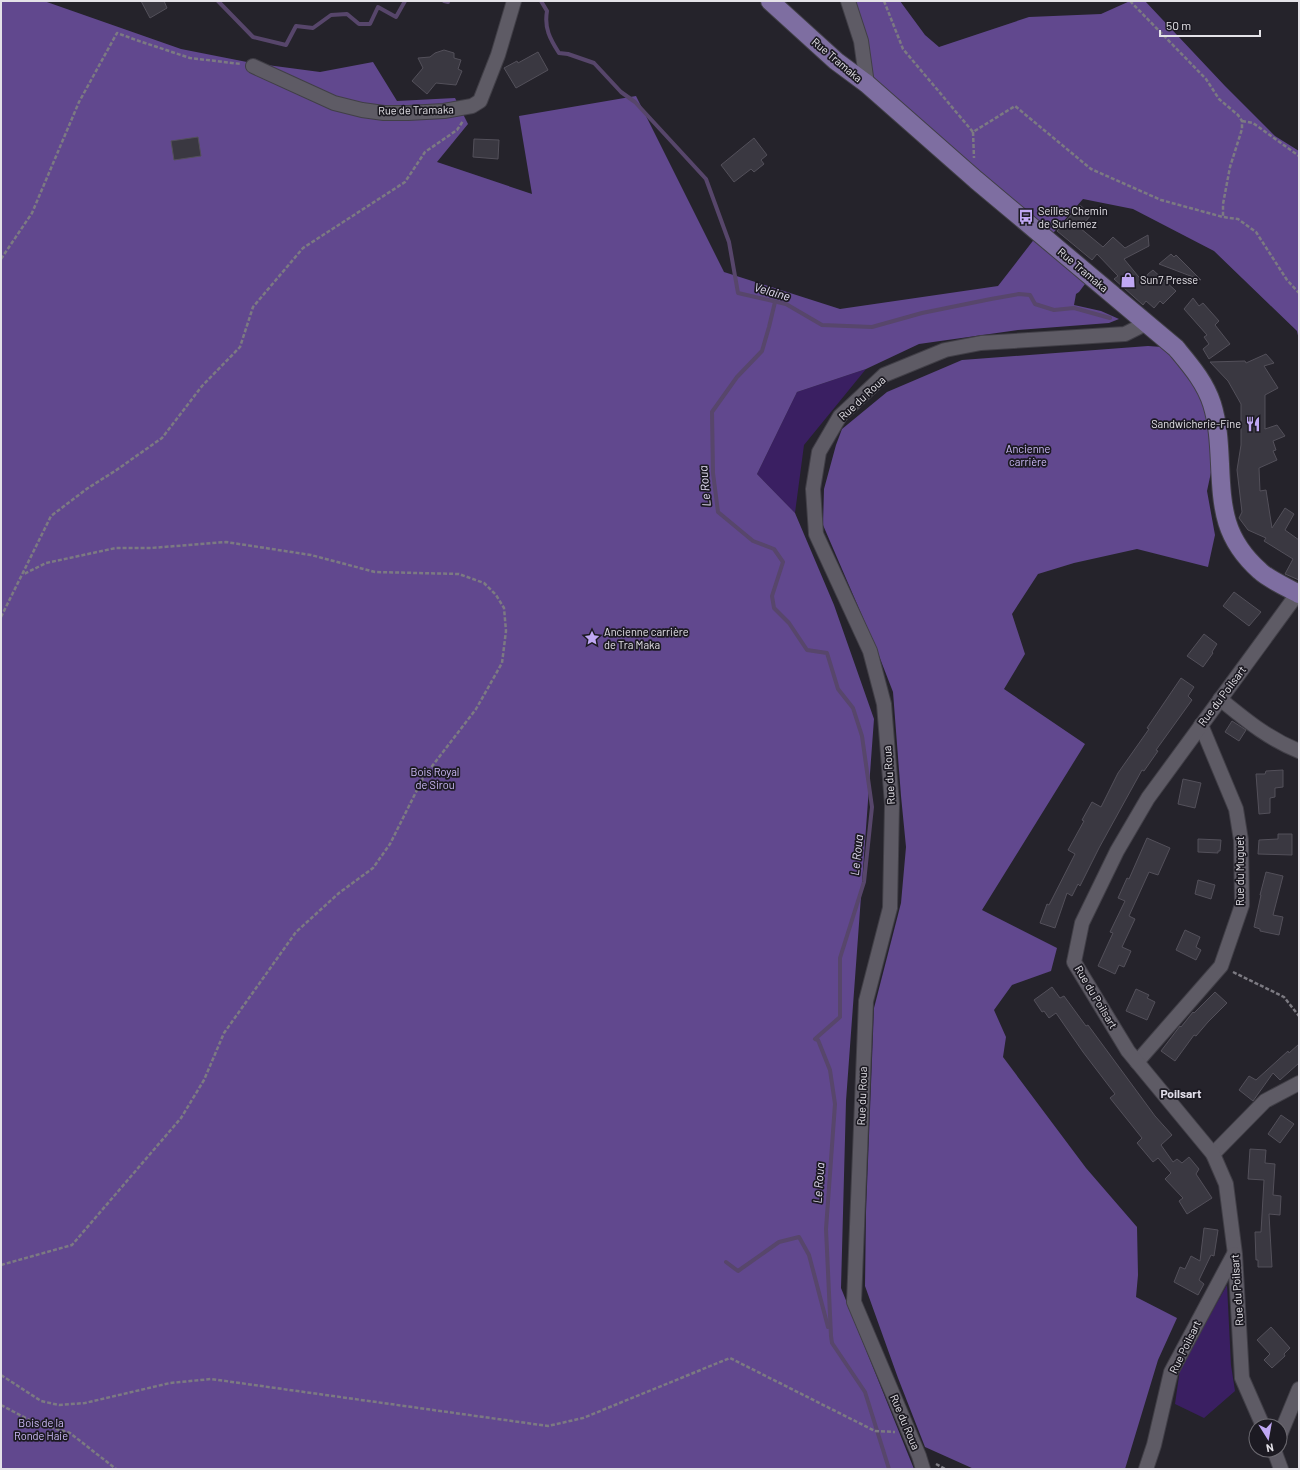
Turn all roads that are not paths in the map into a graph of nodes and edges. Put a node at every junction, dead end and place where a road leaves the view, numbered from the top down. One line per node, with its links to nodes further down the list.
1 (514, 1): 4 (street, Rue de Tramaka)
2 (770, 1): 5 (main road, Rue Tramaka)
3 (848, 1): 5 (street)
4 (253, 66)
5 (867, 84): 6 (main road, Rue Tramaka)
6 (1147, 323): 7 (main road, Rue Tramaka); 19 (street, Rue du Roua)
7 (1299, 594): 8 (street, Rue du Poilsart)
8 (1220, 699): 9 (street, Rue du Poilsart); 10 (street)
9 (1201, 725): 11 (street, Rue du Muguet); 11 (street, Rue du Poilsart)
10 (1299, 751)
11 (1137, 1062): 13 (street, Rue du Poilsart)
12 (1299, 1082): 13 (street)
13 (1213, 1154): 14 (street, Rue du Poilsart)
14 (1235, 1254): 16 (street, Rue du Poilsart); 20 (street, Rue Poilsart)
15 (1299, 1389): 17 (street)
16 (1260, 1418)
17 (1287, 1418)
18 (1277, 1458): 21 (street)
19 (923, 1469)
20 (1146, 1469)
21 (1281, 1469)

